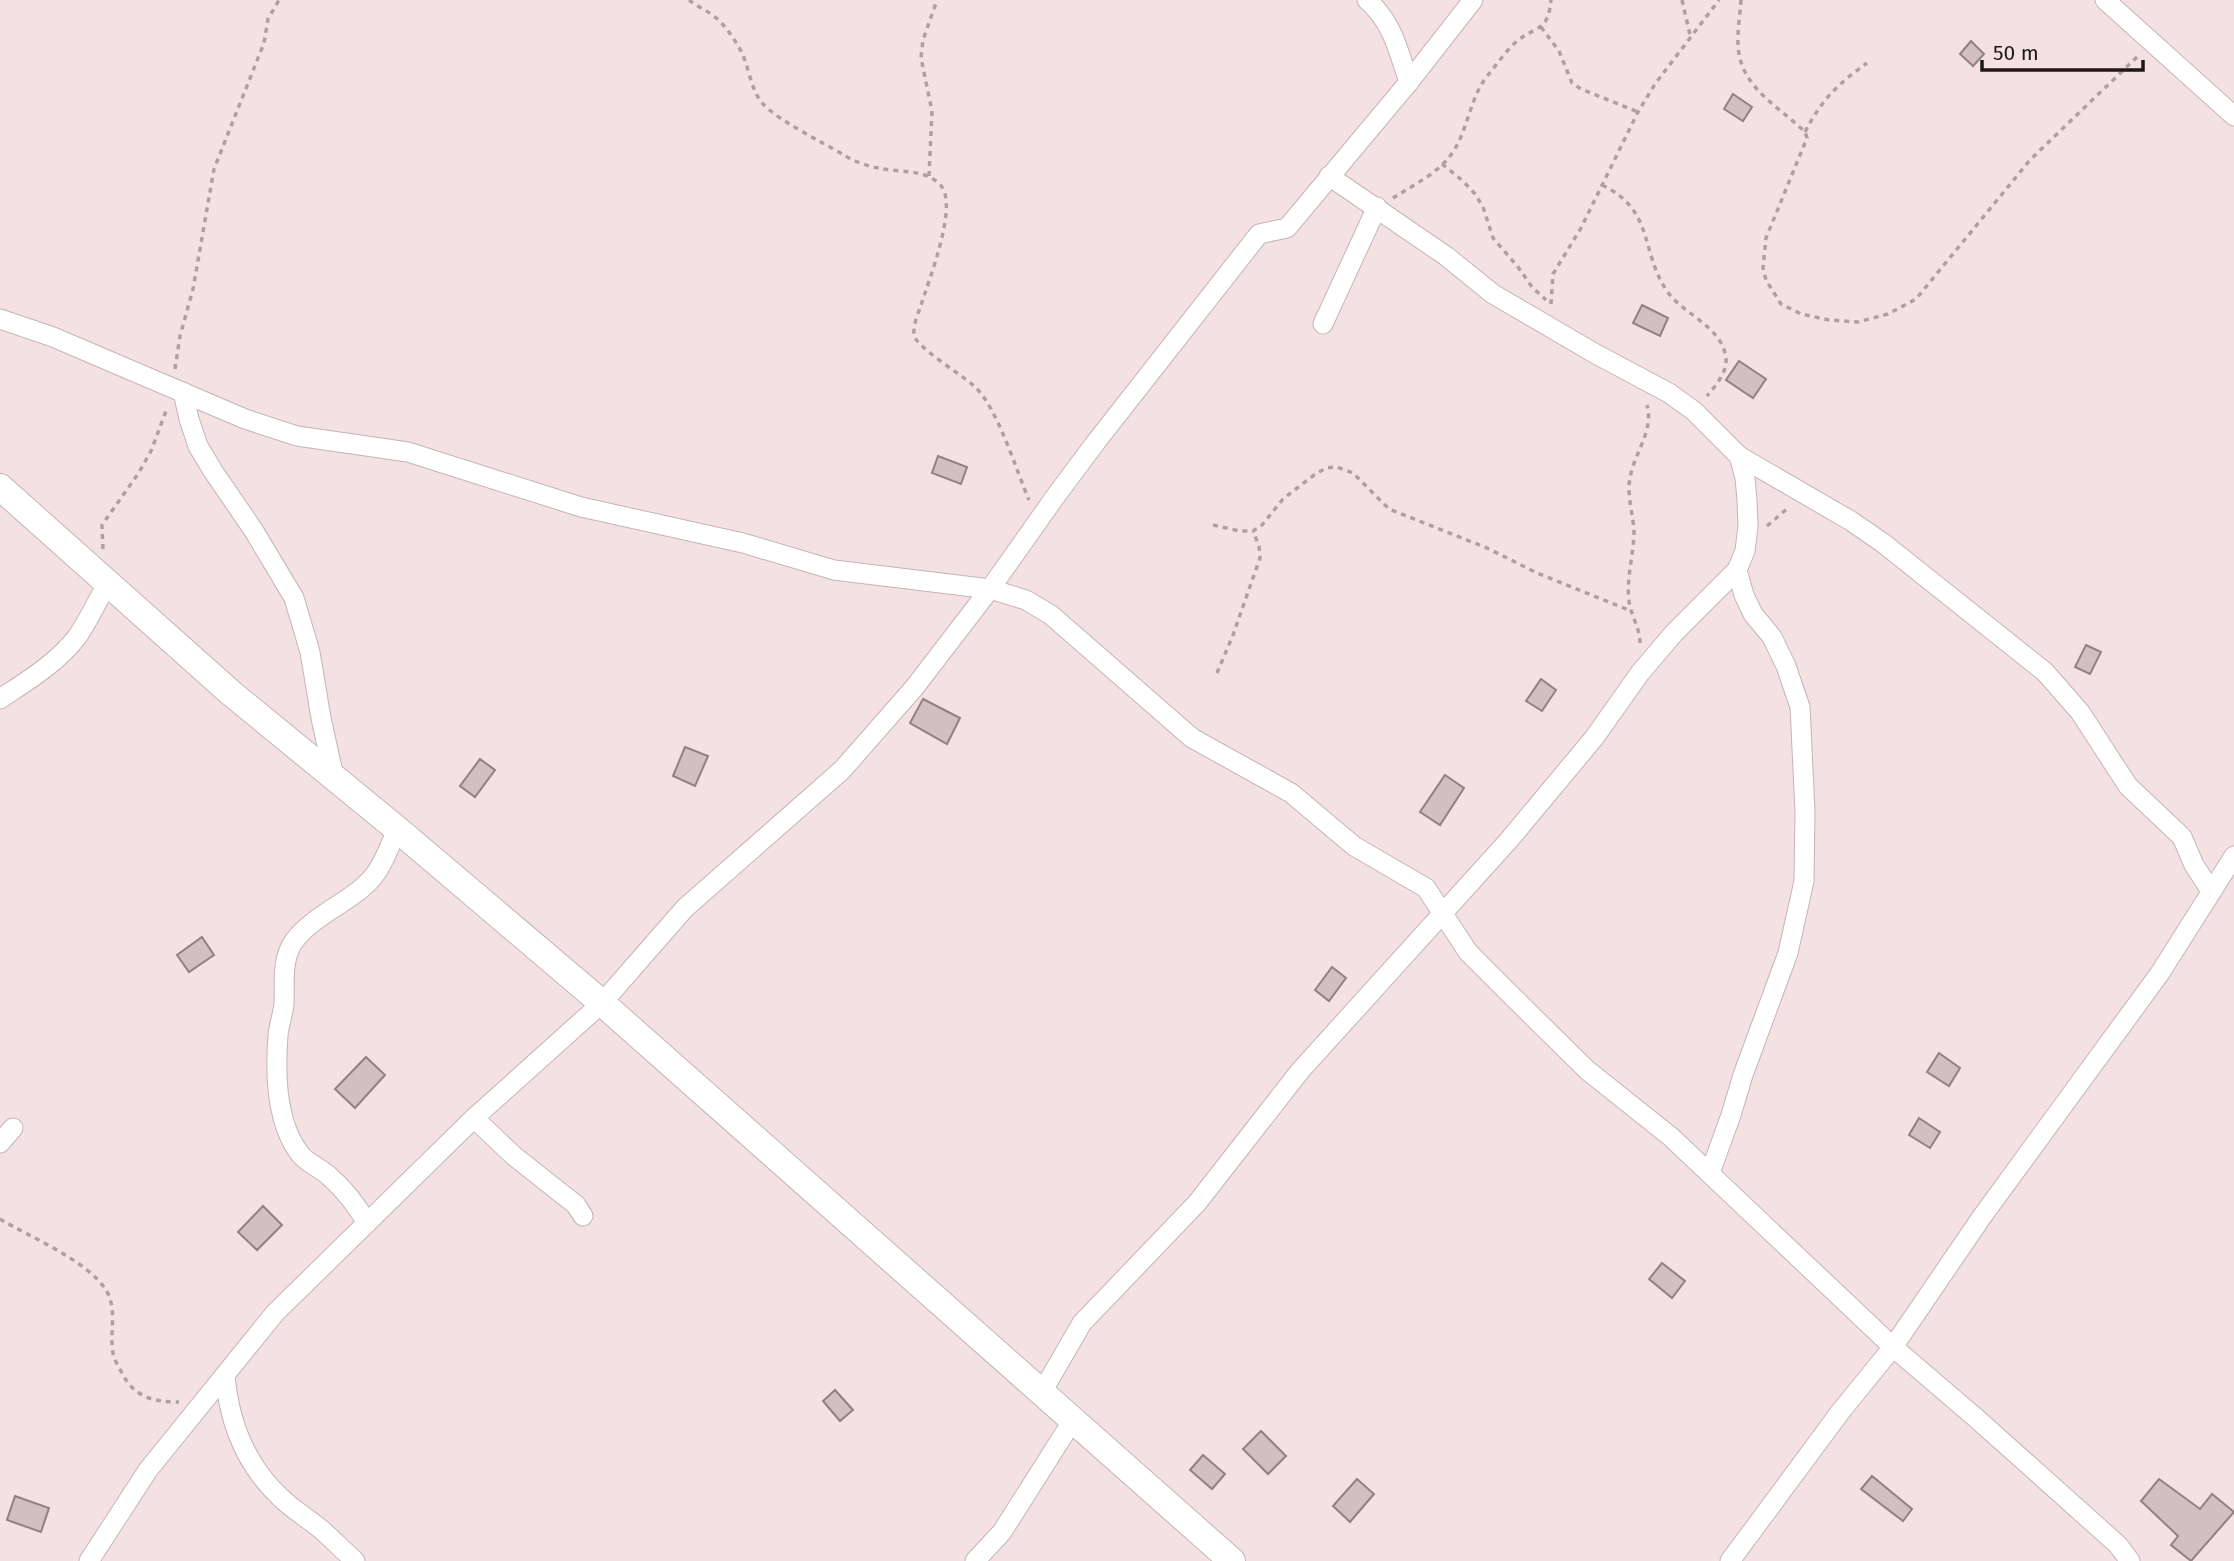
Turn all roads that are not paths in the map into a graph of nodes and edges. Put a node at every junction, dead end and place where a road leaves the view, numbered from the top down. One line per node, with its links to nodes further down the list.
1 (1367, 0): 4 (street)
2 (1474, 0): 4 (street)
3 (2105, 0): 5 (street)
4 (1409, 82): 6 (street)
5 (2234, 116)
6 (1329, 176): 7 (street); 15 (street)
7 (1377, 207): 9 (street); 11 (street)
8 (0, 318): 10 (street)
9 (1323, 324)
10 (178, 390): 15 (street); 17 (street)
11 (1740, 456): 13 (street); 20 (street)
12 (0, 487): 14 (main road)
13 (1737, 570): 21 (street); 24 (street)
14 (102, 580): 16 (street); 17 (main road)
15 (990, 589): 21 (street); 22 (street)
16 (0, 699)
17 (334, 777): 18 (main road)
18 (397, 829): 22 (main road); 26 (street)
19 (2234, 856): 20 (street)
20 (2211, 891): 27 (street)
21 (1444, 913): 24 (street); 29 (street)
22 (602, 1003): 23 (street); 29 (main road)
23 (474, 1118): 25 (street); 26 (street)
24 (1710, 1173): 27 (street)
25 (583, 1216)
26 (367, 1223): 28 (street)
27 (1893, 1347): 35 (street); 36 (street)
28 (225, 1375): 31 (street); 32 (street)
29 (1042, 1392): 30 (main road)
30 (1073, 1420): 33 (street); 34 (main road)
31 (89, 1561)
32 (355, 1561)
33 (975, 1561)
34 (1232, 1561)
35 (1730, 1561)
36 (2130, 1561)

